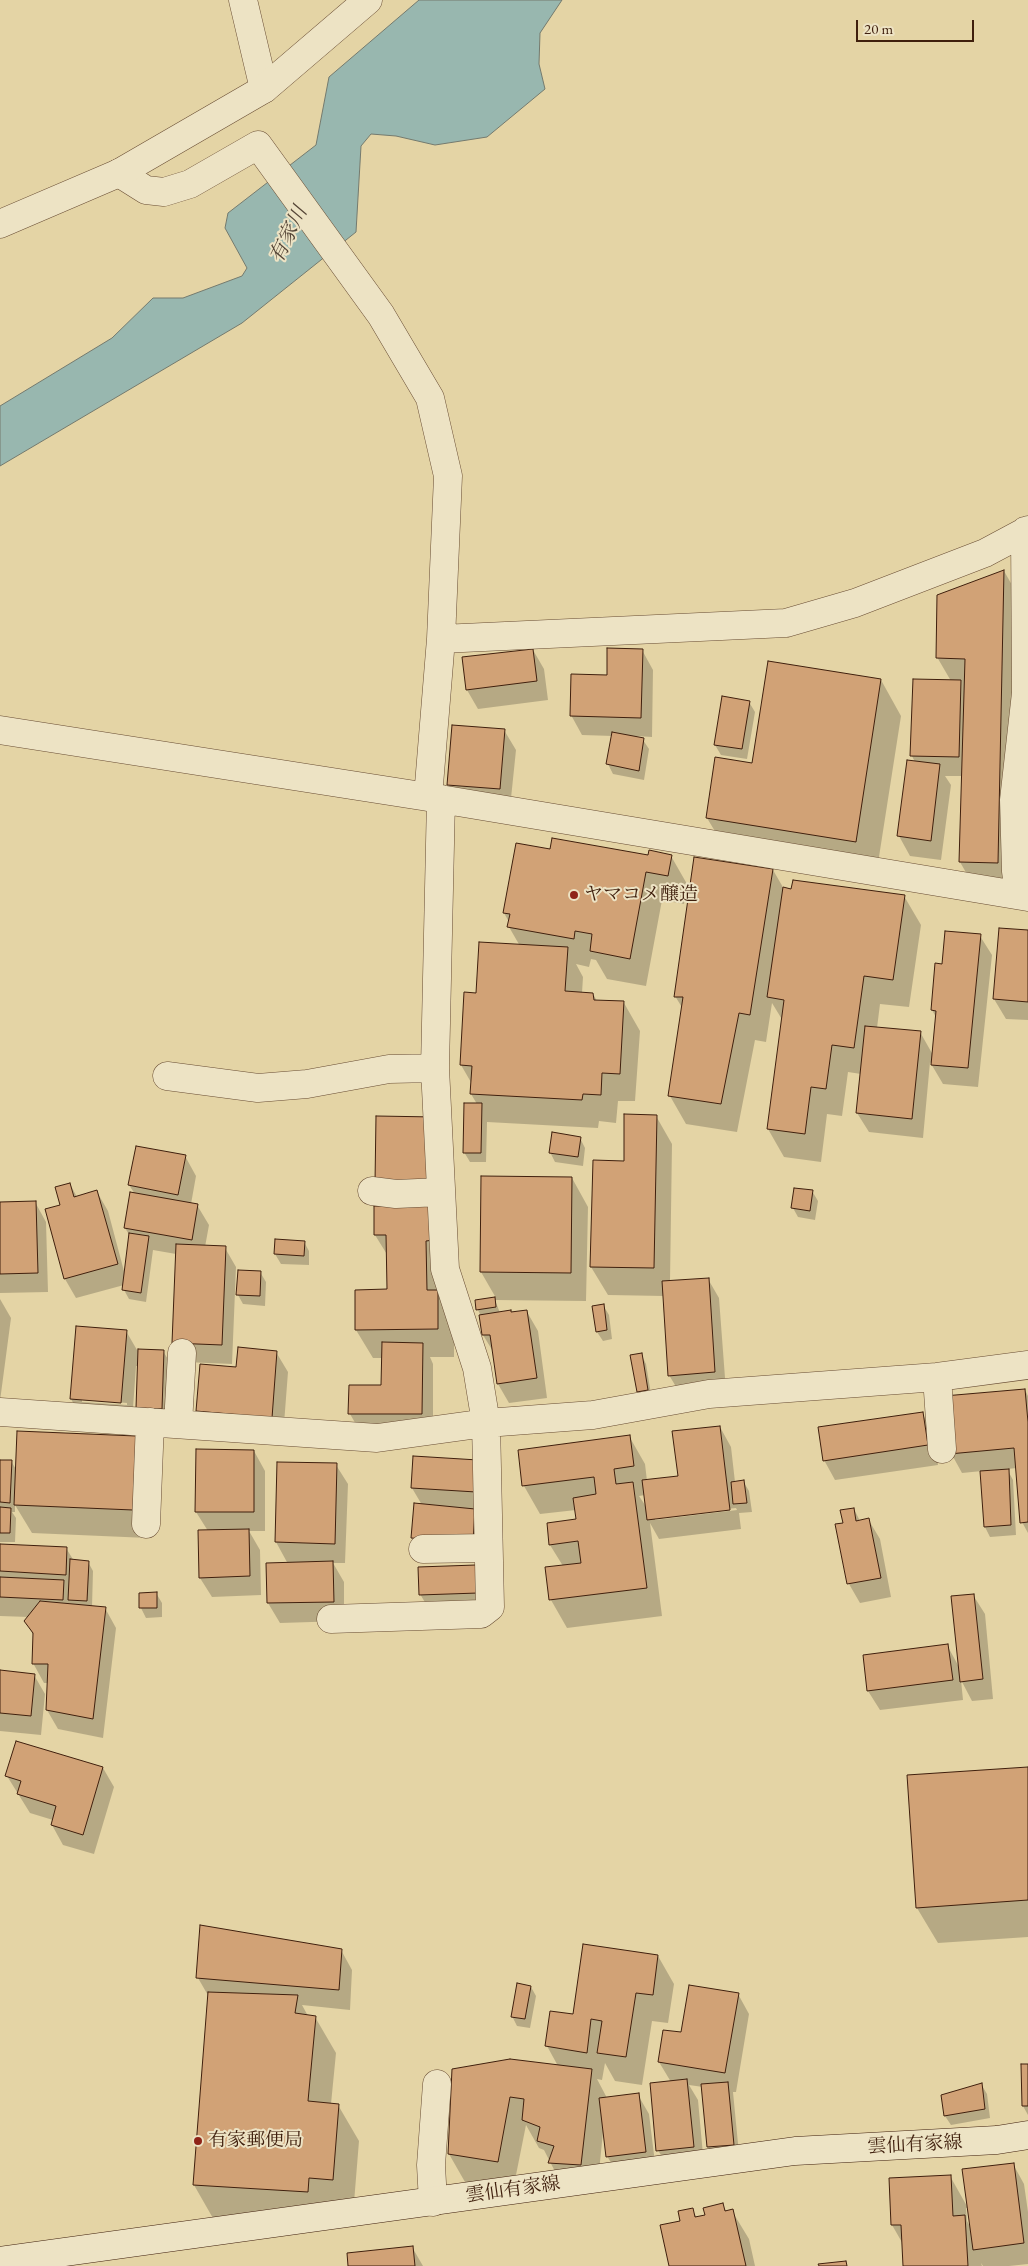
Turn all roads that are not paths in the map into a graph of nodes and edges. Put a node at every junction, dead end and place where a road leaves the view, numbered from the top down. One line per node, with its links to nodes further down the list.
1 (243, 0): 3 (street)
2 (368, 0): 3 (street)
3 (264, 88): 4 (street)
4 (119, 172): 5 (street); 7 (street)
5 (0, 224)
6 (1026, 530): 7 (street); 8 (street)
7 (440, 639): 10 (street)
8 (1027, 693): 11 (street)
9 (0, 730): 10 (street)
10 (434, 798): 11 (street); 12 (street)
11 (1024, 896)
12 (435, 1068): 13 (street); 15 (street)
13 (167, 1076)
14 (372, 1191): 15 (street)
15 (441, 1192): 21 (street)
16 (182, 1353): 22 (street)
17 (1028, 1365): 18 (street)
18 (937, 1377): 21 (street); 23 (street)
19 (0, 1412): 20 (street)
20 (150, 1422): 22 (street); 24 (street)
21 (486, 1423): 22 (street); 25 (street)
22 (178, 1424)
23 (942, 1449)
24 (146, 1524)
25 (487, 1548): 26 (street); 27 (street)
26 (423, 1549)
27 (332, 1619)
28 (437, 2084): 30 (street)
29 (1028, 2135): 30 (street, 雲仙有家線)
30 (434, 2202): 31 (street, 雲仙有家線)
31 (0, 2261)

